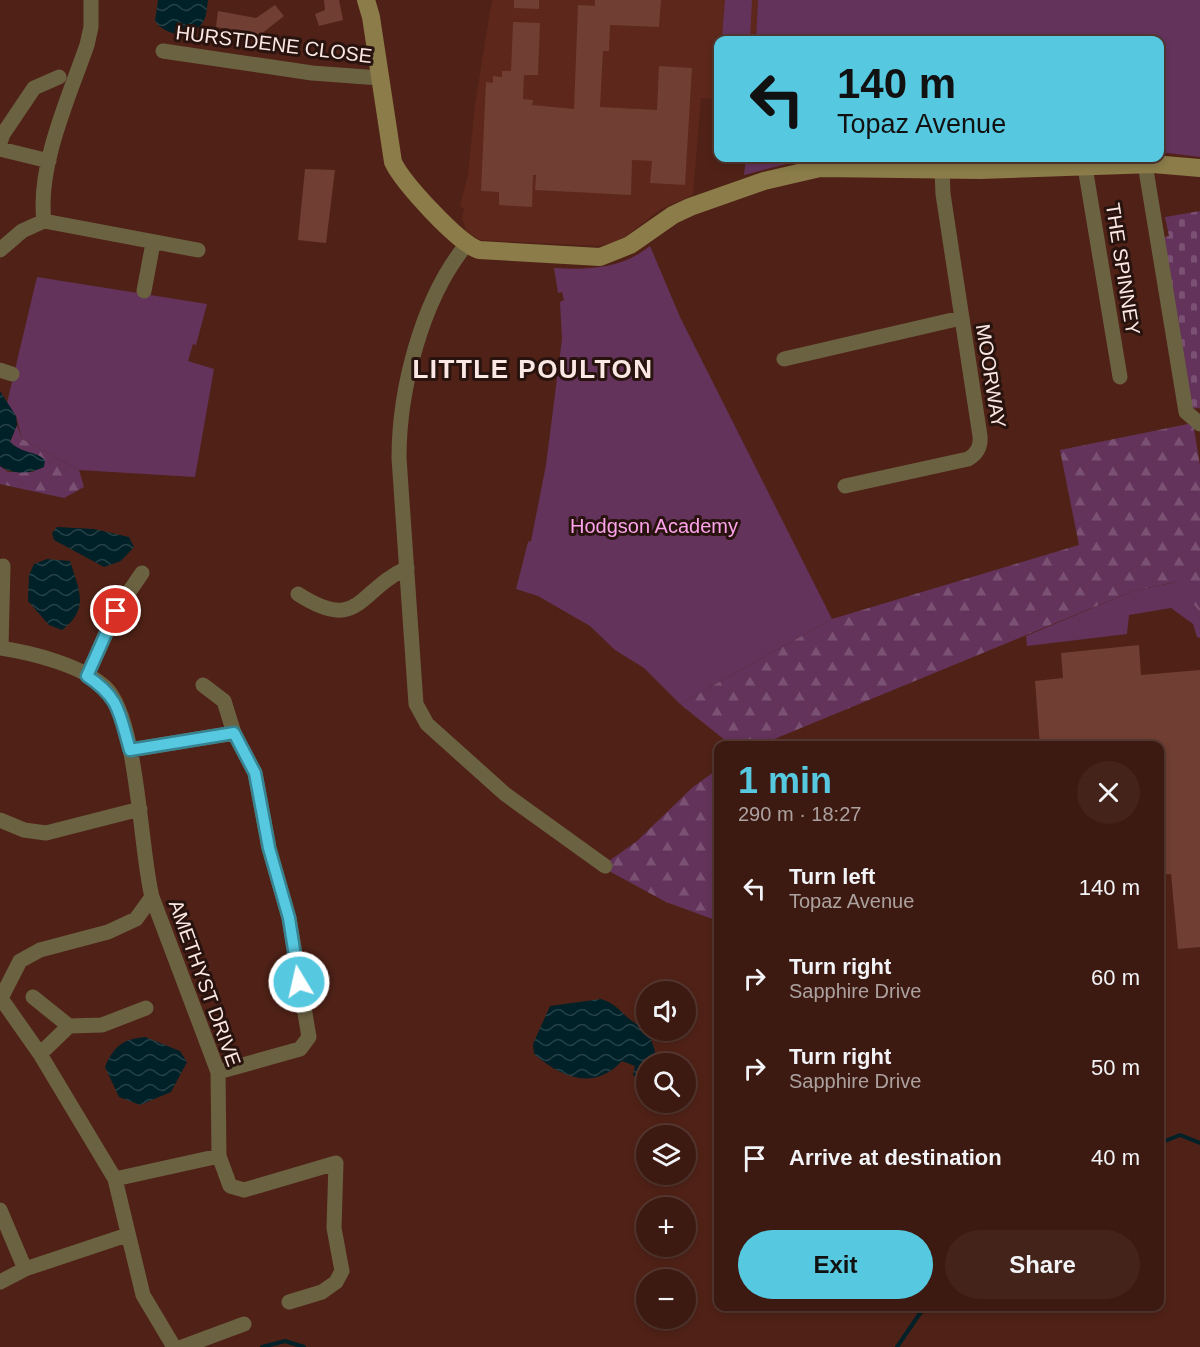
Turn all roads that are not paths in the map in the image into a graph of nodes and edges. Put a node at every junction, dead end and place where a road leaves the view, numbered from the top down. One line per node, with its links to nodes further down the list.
1 (91, 0): 8 (street)
2 (366, 0): 5 (street)
3 (164, 51): 5 (street, HURSTDENE CLOSE)
4 (59, 77): 6 (street)
5 (380, 78): 15 (street)
6 (0, 143)
7 (0, 149): 8 (street)
8 (49, 161): 13 (street)
9 (1145, 164): 10 (street); 11 (street); 22 (street)
10 (1085, 167): 12 (street); 21 (street, THE SPINNEY)
11 (1200, 168)
12 (942, 170): 15 (street); 19 (street, MOORWAY)
13 (44, 221): 14 (street); 16 (street)
14 (153, 243): 17 (street); 18 (street)
15 (466, 244): 25 (street)
16 (0, 250)
17 (198, 250)
18 (144, 291)
19 (961, 318): 20 (street); 23 (street, MOORWAY)
20 (784, 359)
21 (1118, 378)
22 (1200, 424)
23 (845, 486)
24 (3, 566): 28 (street)
25 (408, 568): 27 (street); 35 (street)
26 (142, 573): 29 (street)
27 (298, 594)
28 (0, 648): 29 (street, AMETHYST DRIVE)
29 (87, 676): 32 (street, AMETHYST DRIVE)
30 (203, 685): 31 (street)
31 (234, 733): 32 (street); 42 (street)
32 (130, 750): 33 (street, AMETHYST DRIVE)
33 (140, 809): 34 (street); 36 (street, AMETHYST DRIVE)
34 (0, 820)
35 (605, 866)
36 (152, 897): 38 (street); 42 (street, AMETHYST DRIVE)
37 (33, 997): 40 (street)
38 (0, 998): 41 (street)
39 (146, 1008): 40 (street)
40 (69, 1026): 41 (street)
41 (40, 1054): 46 (street)
42 (218, 1072): 44 (street, AMETHYST DRIVE)
43 (333, 1147): 45 (street)
44 (219, 1156): 45 (street, AMETHYST DRIVE); 46 (street)
45 (336, 1163): 51 (street)
46 (115, 1179): 48 (street)
47 (0, 1210): 49 (street)
48 (127, 1235): 49 (street); 53 (street)
49 (25, 1269): 50 (street)
50 (0, 1282)
51 (289, 1302)
52 (244, 1324): 54 (street)
53 (174, 1347)
54 (182, 1347)

